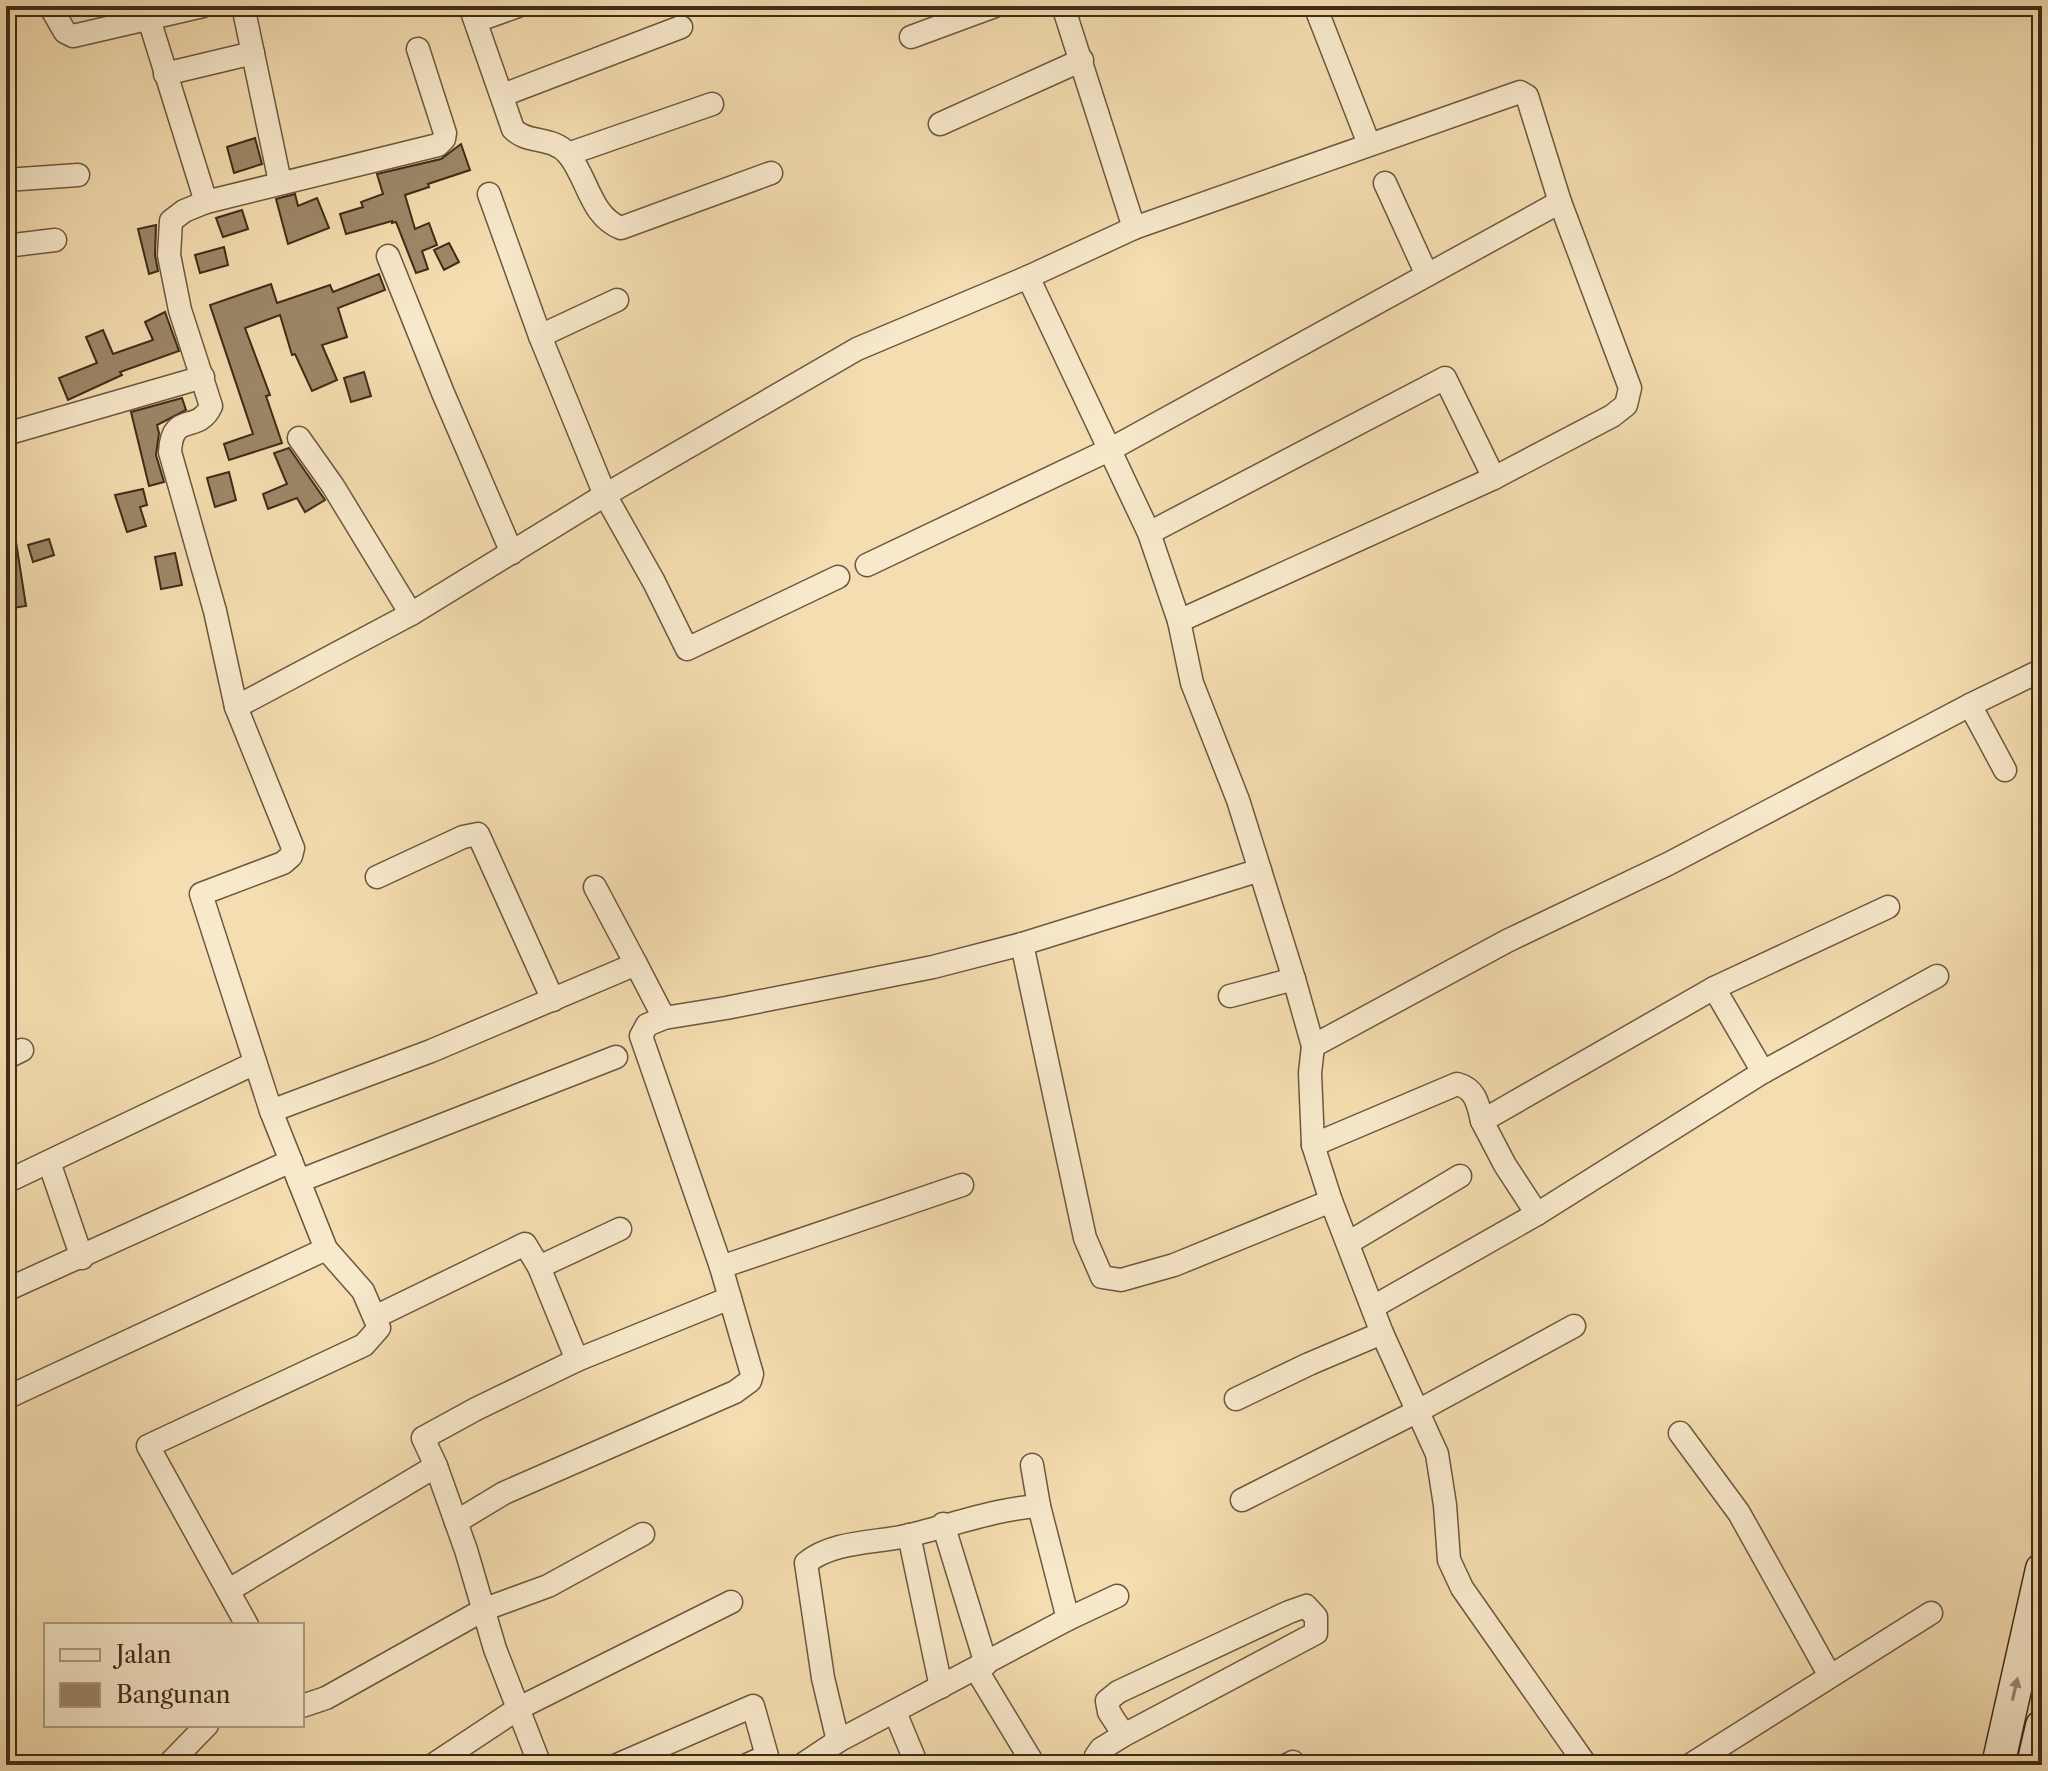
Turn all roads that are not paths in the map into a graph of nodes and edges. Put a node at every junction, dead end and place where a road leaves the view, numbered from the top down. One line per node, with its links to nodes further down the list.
1 (50, 6): 9 (street)
2 (203, 6): 9 (street)
3 (243, 6): 13 (street)
4 (518, 6): 8 (street)
5 (995, 6): 11 (street)
6 (1063, 6): 14 (street)
7 (1315, 6): 19 (street)
8 (473, 14): 16 (street)
9 (149, 19): 15 (street)
10 (681, 27): 16 (street)
11 (911, 37)
12 (418, 49): 24 (street)
13 (253, 53): 15 (street); 24 (street)
14 (1082, 60): 18 (street); 29 (street)
15 (165, 74): 27 (street)
16 (503, 95): 20 (street)
17 (712, 104): 20 (street)
18 (940, 124)
19 (1369, 144): 28 (street); 29 (street)
20 (568, 154): 21 (street)
21 (771, 173)
22 (78, 175): 23 (street)
23 (6, 180)
24 (280, 182): 27 (street)
25 (1385, 183): 33 (street)
26 (489, 194): 36 (street)
27 (206, 202): 37 (street)
28 (1560, 202): 33 (street); 41 (street)
29 (1134, 228): 34 (street)
30 (55, 240): 31 (street)
31 (6, 246)
32 (388, 256): 44 (street)
33 (1427, 275): 40 (street)
34 (1028, 277): 40 (street); 42 (street)
35 (617, 300): 36 (street)
36 (540, 336): 42 (street)
37 (203, 377): 38 (street); 51 (street)
38 (6, 434)
39 (299, 438): 47 (street)
40 (1111, 449): 43 (street); 45 (street)
41 (1494, 478): 43 (street); 48 (street)
42 (605, 495): 44 (street); 46 (street)
43 (1149, 533): 48 (street)
44 (512, 553): 47 (street)
45 (867, 565)
46 (838, 577)
47 (411, 614): 51 (street)
48 (1179, 621): 53 (street)
49 (2042, 670): 50 (street)
50 (1970, 705): 52 (street); 65 (street)
51 (236, 707): 67 (street)
52 (2005, 770)
53 (1260, 870): 57 (street); 60 (street)
54 (377, 877): 63 (street)
55 (595, 887): 58 (street)
56 (1888, 907): 61 (street)
57 (1022, 944): 64 (street); 77 (street)
58 (636, 964): 63 (street); 64 (street)
59 (1937, 976): 68 (street)
60 (1294, 979): 62 (street); 65 (street)
61 (1714, 988): 68 (street); 70 (street)
62 (1230, 996)
63 (553, 1000): 69 (street)
64 (664, 1018): 84 (street)
65 (1313, 1046): 71 (street)
66 (616, 1057): 73 (street)
67 (255, 1063): 69 (street); 72 (street)
68 (1763, 1072): 78 (street)
69 (271, 1111): 73 (street)
70 (1482, 1121): 71 (street); 78 (street)
71 (1313, 1145): 77 (street)
72 (49, 1162): 75 (street); 82 (street)
73 (295, 1171): 81 (street); 82 (street)
74 (1460, 1176): 80 (street)
75 (6, 1182)
76 (962, 1185): 84 (street)
77 (1331, 1201): 80 (street)
78 (1537, 1214): 87 (street)
79 (620, 1229): 83 (street)
80 (1348, 1243): 87 (street)
81 (326, 1249): 88 (street); 92 (street)
82 (82, 1258): 85 (street)
83 (539, 1267): 88 (street); 91 (street)
84 (721, 1267): 86 (street)
85 (6, 1290)
86 (730, 1298): 91 (street); 100 (street)
87 (1373, 1307): 90 (street)
88 (375, 1317): 105 (street)
89 (1574, 1326): 94 (street)
90 (1382, 1333): 93 (street); 94 (street)
91 (577, 1360): 97 (street)
92 (6, 1398)
93 (1236, 1399)
94 (1418, 1411): 98 (street); 131 (street)
95 (1680, 1433): 113 (street)
96 (1032, 1465): 99 (street)
97 (436, 1466): 100 (street); 105 (street)
98 (1242, 1500)
99 (1039, 1506): 101 (street); 110 (street)
100 (456, 1522): 108 (street)
101 (943, 1524): 103 (street); 112 (street)
102 (643, 1534): 108 (street)
103 (909, 1535): 114 (street); 121 (street)
104 (2042, 1569): 133 (main road, one-way to 104)
105 (229, 1590): 111 (street)
106 (1117, 1596): 110 (street)
107 (731, 1602): 116 (street)
108 (485, 1609): 115 (street); 116 (street)
109 (1931, 1613): 113 (street)
110 (1068, 1619): 112 (street)
111 (246, 1623)
112 (981, 1666): 114 (street); 129 (street)
113 (1830, 1676): 132 (street)
114 (941, 1687): 117 (street)
115 (304, 1705)
116 (519, 1708): 123 (street); 124 (street)
117 (895, 1712): 121 (street); 128 (street)
118 (2042, 1726): 134 (main road)
119 (205, 1727): 122 (street)
120 (1124, 1735): 120 (street); 130 (street)
121 (838, 1741): 127 (street)
122 (168, 1765)
123 (433, 1765)
124 (540, 1765)
125 (617, 1765): 126 (street)
126 (747, 1765)
127 (802, 1765)
128 (917, 1765)
129 (1034, 1765)
130 (1099, 1765)
131 (1586, 1765)
132 (1690, 1765)
133 (1998, 1765)
134 (2033, 1765)

